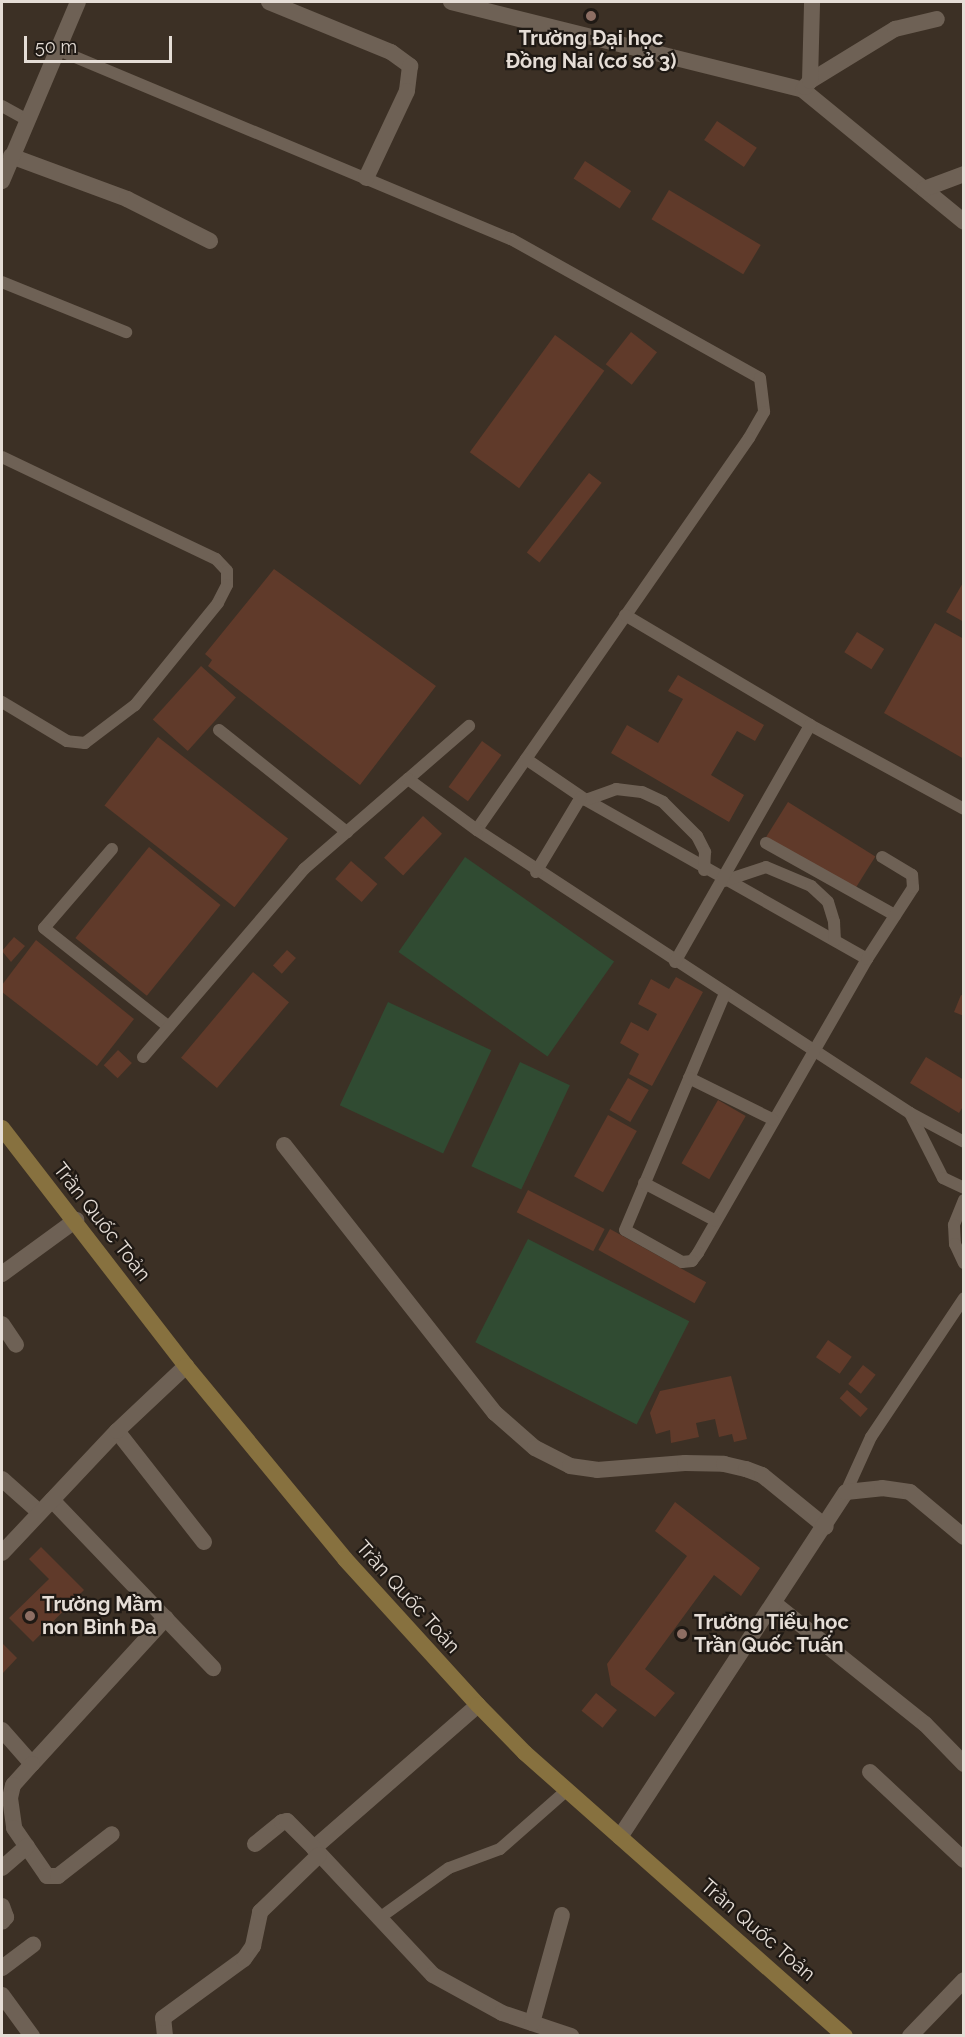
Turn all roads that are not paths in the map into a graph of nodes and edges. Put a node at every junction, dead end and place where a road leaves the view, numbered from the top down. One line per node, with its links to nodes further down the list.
1 (78, 2): 6 (street)
2 (269, 2): 12 (street)
3 (451, 2): 7 (street)
4 (815, 2): 7 (street)
5 (937, 19): 7 (street)
6 (56, 49): 9 (street); 12 (lane)
7 (807, 86): 14 (street)
8 (2, 106): 9 (lane)
9 (27, 120): 10 (street)
10 (11, 156): 13 (street); 16 (street)
11 (963, 174): 14 (street)
12 (366, 178): 20 (lane)
13 (2, 181)
14 (924, 189): 15 (street)
15 (963, 222)
16 (210, 241)
17 (2, 282): 18 (lane)
18 (126, 332)
19 (2, 457): 21 (lane)
20 (625, 615): 22 (lane); 25 (lane)
21 (2, 702)
22 (810, 725): 28 (lane); 36 (lane)
23 (469, 726): 26 (lane)
24 (219, 730): 30 (lane)
25 (526, 759): 27 (lane); 29 (lane)
26 (408, 779): 29 (lane); 30 (lane)
27 (584, 799): 34 (lane); 34 (lane); 35 (lane)
28 (963, 809)
29 (477, 830): 35 (lane)
30 (347, 832): 42 (lane)
31 (766, 843): 37 (lane)
32 (112, 849): 42 (lane)
33 (882, 856): 37 (lane)
34 (704, 870): 36 (lane)
35 (536, 872): 40 (lane)
36 (724, 881): 38 (lane); 38 (lane); 40 (lane)
37 (895, 915): 39 (lane)
38 (834, 940): 39 (lane)
39 (867, 959): 43 (lane)
40 (675, 962): 41 (lane)
41 (725, 993): 43 (lane); 45 (lane)
42 (169, 1027): 44 (lane)
43 (813, 1048): 46 (lane); 47 (lane)
44 (143, 1057)
45 (689, 1078): 47 (lane); 51 (lane)
46 (910, 1113): 49 (lane); 52 (lane)
47 (772, 1119): 55 (lane)
48 (2, 1128): 54 (main road, Trần Quốc Toản)
49 (963, 1142)
50 (284, 1145): 69 (street)
51 (644, 1183): 55 (lane); 55 (lane)
52 (963, 1188)
53 (963, 1200): 56 (lane)
54 (76, 1220): 57 (street); 63 (main road, Trần Quốc Toản)
55 (716, 1221)
56 (963, 1263)
57 (2, 1274)
58 (963, 1298): 61 (lane)
59 (963, 1321): 61 (lane)
60 (2, 1324): 62 (street)
61 (948, 1325): 66 (lane)
62 (16, 1345)
63 (186, 1366): 64 (street); 76 (main road, Trần Quốc Toản)
64 (117, 1431): 67 (street); 71 (street)
65 (2, 1479): 68 (street)
66 (846, 1492): 69 (street); 70 (street)
67 (52, 1500): 68 (street); 74 (street)
68 (39, 1512): 72 (street)
69 (826, 1527): 73 (street)
70 (963, 1537)
71 (204, 1542)
72 (2, 1553)
73 (775, 1604): 79 (street); 83 (street)
74 (166, 1618): 75 (street); 78 (street)
75 (213, 1668)
76 (478, 1705): 81 (main road, Trần Quốc Toản); 86 (street)
77 (2, 1730): 78 (street)
78 (32, 1764): 85 (street)
79 (963, 1764)
80 (870, 1772): 87 (street)
81 (567, 1790): 83 (main road, Trần Quốc Toản); 91 (lane)
82 (112, 1834): 85 (street)
83 (620, 1837): 99 (main road, Trần Quốc Toản)
84 (255, 1844): 86 (street)
85 (27, 1846): 88 (street)
86 (316, 1852): 91 (street); 100 (street)
87 (963, 1860)
88 (2, 1868)
89 (2, 1906): 92 (street)
90 (562, 1915): 97 (street)
91 (378, 1919): 97 (street)
92 (2, 1923)
93 (33, 1945): 94 (street)
94 (2, 1968)
95 (963, 1980): 102 (street)
96 (2, 1995): 98 (street)
97 (532, 2023): 101 (street)
98 (28, 2034)
99 (843, 2035)
100 (165, 2036)
101 (571, 2036)
102 (910, 2036)

